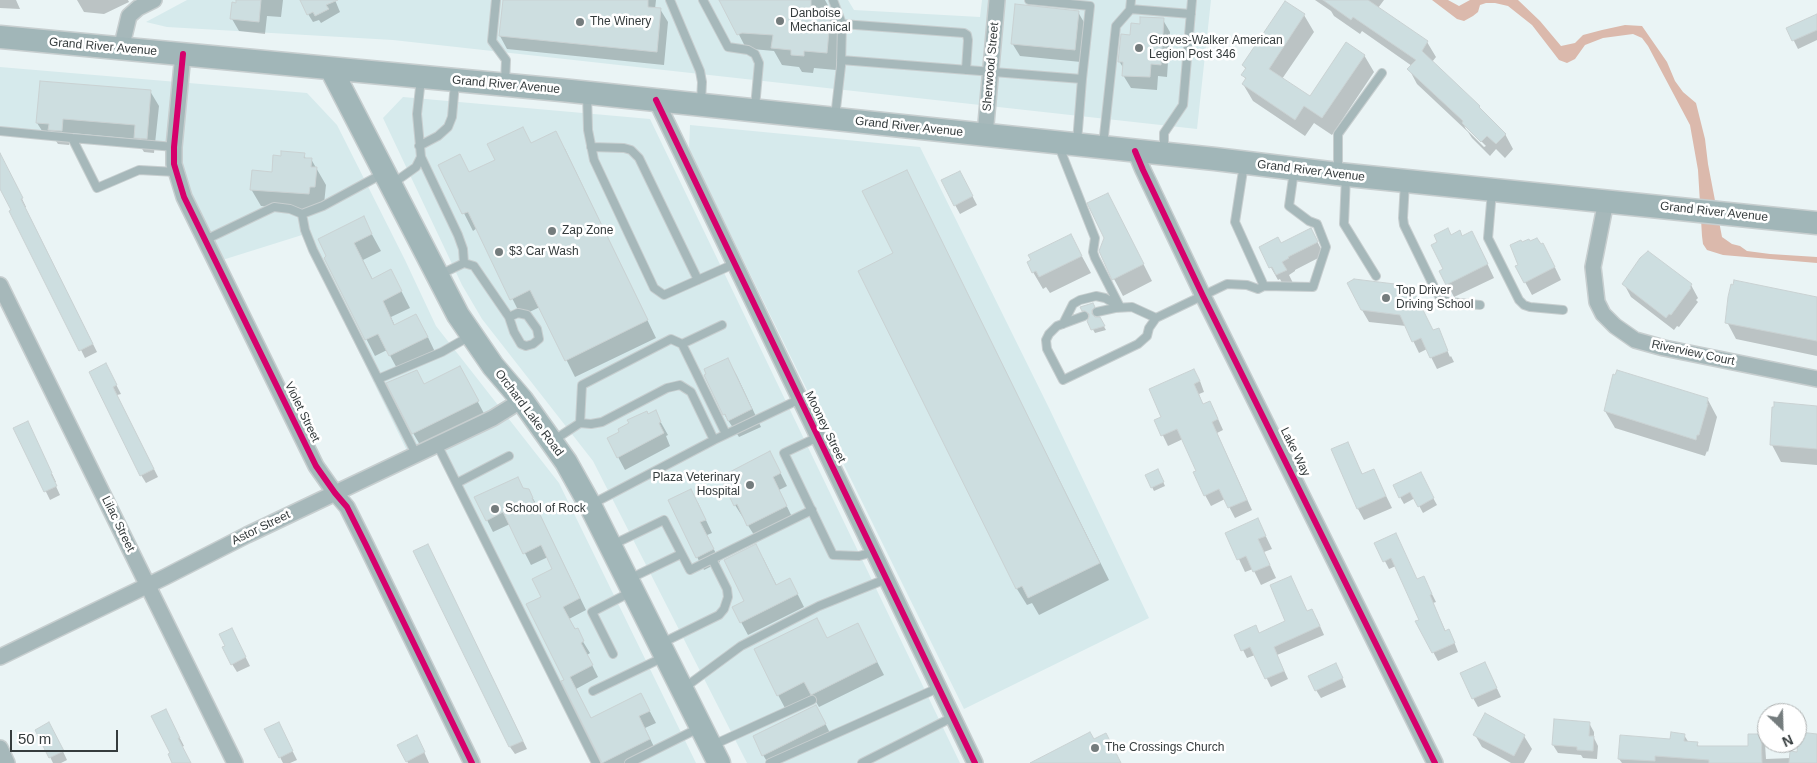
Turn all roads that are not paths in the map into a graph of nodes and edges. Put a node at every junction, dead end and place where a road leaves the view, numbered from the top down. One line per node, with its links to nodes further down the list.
1 (154, 0): 14 (street)
2 (496, 0): 24 (lane)
3 (670, 0): 27 (lane)
4 (703, 0): 28 (lane)
5 (833, 0): 12 (lane)
6 (997, 0): 19 (street, Sherwood Street)
7 (1029, 0): 22 (lane)
8 (1131, 0): 10 (lane)
9 (1192, 0): 11 (lane)
10 (1130, 9): 11 (lane); 37 (lane)
11 (1191, 14): 39 (lane)
12 (842, 24): 16 (lane); 18 (lane)
13 (0, 37): 14 (main road, Grand River Avenue)
14 (121, 49): 15 (main road, Grand River Avenue)
15 (183, 54): 17 (main road, Grand River Avenue); 35 (street, Violet Street)
16 (841, 60): 18 (lane); 29 (lane)
17 (332, 69): 21 (main road, Grand River Avenue); 45 (main road, Orchard Lake Road)
18 (966, 70): 19 (lane)
19 (990, 72): 22 (lane); 31 (street, Sherwood Street)
20 (1382, 73): 44 (lane)
21 (422, 77): 23 (main road, Grand River Avenue); 34 (lane)
22 (1082, 78): 33 (lane)
23 (455, 81): 24 (main road, Grand River Avenue); 34 (lane)
24 (505, 85): 25 (main road, Grand River Avenue)
25 (587, 92): 26 (main road, Grand River Avenue); 36 (lane)
26 (656, 100): 27 (main road, Grand River Avenue); 53 (street, Mooney Street)
27 (700, 104): 28 (main road, Grand River Avenue)
28 (754, 110): 29 (main road, Grand River Avenue)
29 (835, 119): 31 (main road, Grand River Avenue)
30 (0, 131): 32 (lane)
31 (985, 135): 33 (main road, Grand River Avenue)
32 (72, 138): 35 (lane); 43 (lane)
33 (1067, 143): 37 (main road, Grand River Avenue); 61 (lane)
34 (419, 146): 40 (lane)
35 (174, 147): 43 (street, Violet Street)
36 (591, 147): 56 (lane); 56 (lane)
37 (1103, 147): 38 (main road, Grand River Avenue)
38 (1135, 151): 39 (main road, Grand River Avenue); 59 (street, Lake Way)
39 (1164, 154): 41 (main road, Grand River Avenue)
40 (421, 158): 45 (lane); 52 (lane)
41 (1244, 163): 42 (main road, Grand River Avenue); 58 (lane)
42 (1294, 169): 44 (main road, Grand River Avenue); 58 (lane)
43 (176, 172): 51 (street, Violet Street)
44 (1342, 175): 46 (main road, Grand River Avenue); 55 (lane)
45 (389, 178): 49 (lane); 54 (main road, Orchard Lake Road)
46 (1405, 181): 47 (main road, Grand River Avenue); 60 (lane)
47 (1493, 189): 48 (main road, Grand River Avenue); 62 (lane)
48 (1606, 201): 50 (main road, Grand River Avenue); 72 (street, Riverview Court)
49 (302, 214): 51 (lane); 71 (lane)
50 (1817, 223)
51 (205, 240): 84 (street, Violet Street)
52 (464, 263): 54 (lane); 65 (lane)
53 (734, 264): 56 (lane); 73 (street, Mooney Street)
54 (437, 276): 69 (main road, Orchard Lake Road)
55 (1376, 276)
56 (698, 280)
57 (0, 285): 92 (street, Lilac Street)
58 (1264, 286): 59 (lane)
59 (1203, 296): 66 (lane); 112 (street, Lake Way)
60 (1480, 305)
61 (1120, 308): 63 (lane); 66 (lane); 67 (lane)
62 (1563, 310)
63 (1097, 312)
64 (1084, 316): 67 (lane)
65 (510, 317): 65 (lane)
66 (1156, 318): 67 (lane)
67 (1063, 324)
68 (722, 325): 70 (lane)
69 (472, 336): 71 (lane); 74 (main road, Orchard Lake Road)
70 (682, 344): 75 (lane); 76 (lane)
71 (378, 378): 81 (lane)
72 (1817, 379)
73 (800, 399): 76 (lane); 77 (street, Mooney Street)
74 (522, 400): 79 (main road, Orchard Lake Road); 80 (street, Astor Street)
75 (580, 423): 78 (lane); 79 (lane)
76 (726, 434): 78 (lane)
77 (818, 437): 86 (lane); 88 (street, Mooney Street)
78 (714, 440): 85 (lane)
79 (552, 442): 85 (main road, Orchard Lake Road)
80 (437, 444): 81 (street, Astor Street); 83 (lane)
81 (416, 454): 84 (street, Astor Street)
82 (509, 456): 83 (lane)
83 (457, 483): 107 (lane)
84 (335, 493): 92 (street, Astor Street); 106 (street, Violet Street)
85 (590, 504): 87 (main road, Orchard Lake Road)
86 (812, 510): 88 (lane); 90 (lane)
87 (610, 545): 89 (lane); 93 (main road, Orchard Lake Road)
88 (873, 552): 91 (street, Mooney Street)
89 (681, 554): 90 (lane); 93 (lane)
90 (712, 559): 94 (lane)
91 (886, 579): 97 (street, Mooney Street); 98 (lane)
92 (148, 586): 96 (street, Astor Street); 105 (street, Lilac Street)
93 (630, 586): 94 (main road, Orchard Lake Road); 95 (lane)
94 (663, 650): 98 (main road, Orchard Lake Road); 99 (lane)
95 (613, 654)
96 (0, 658)
97 (938, 688): 101 (street, Mooney Street); 109 (lane)
98 (682, 690): 102 (main road, Orchard Lake Road)
99 (594, 691)
100 (812, 700): 102 (lane)
101 (953, 717): 110 (lane); 111 (street, Mooney Street)
102 (710, 745): 108 (lane)
103 (0, 748): 104 (street)
104 (7, 763)
105 (235, 763)
106 (472, 763)
107 (596, 763)
108 (629, 763)
109 (770, 763)
110 (862, 763)
111 (975, 763)
112 (1435, 763)

